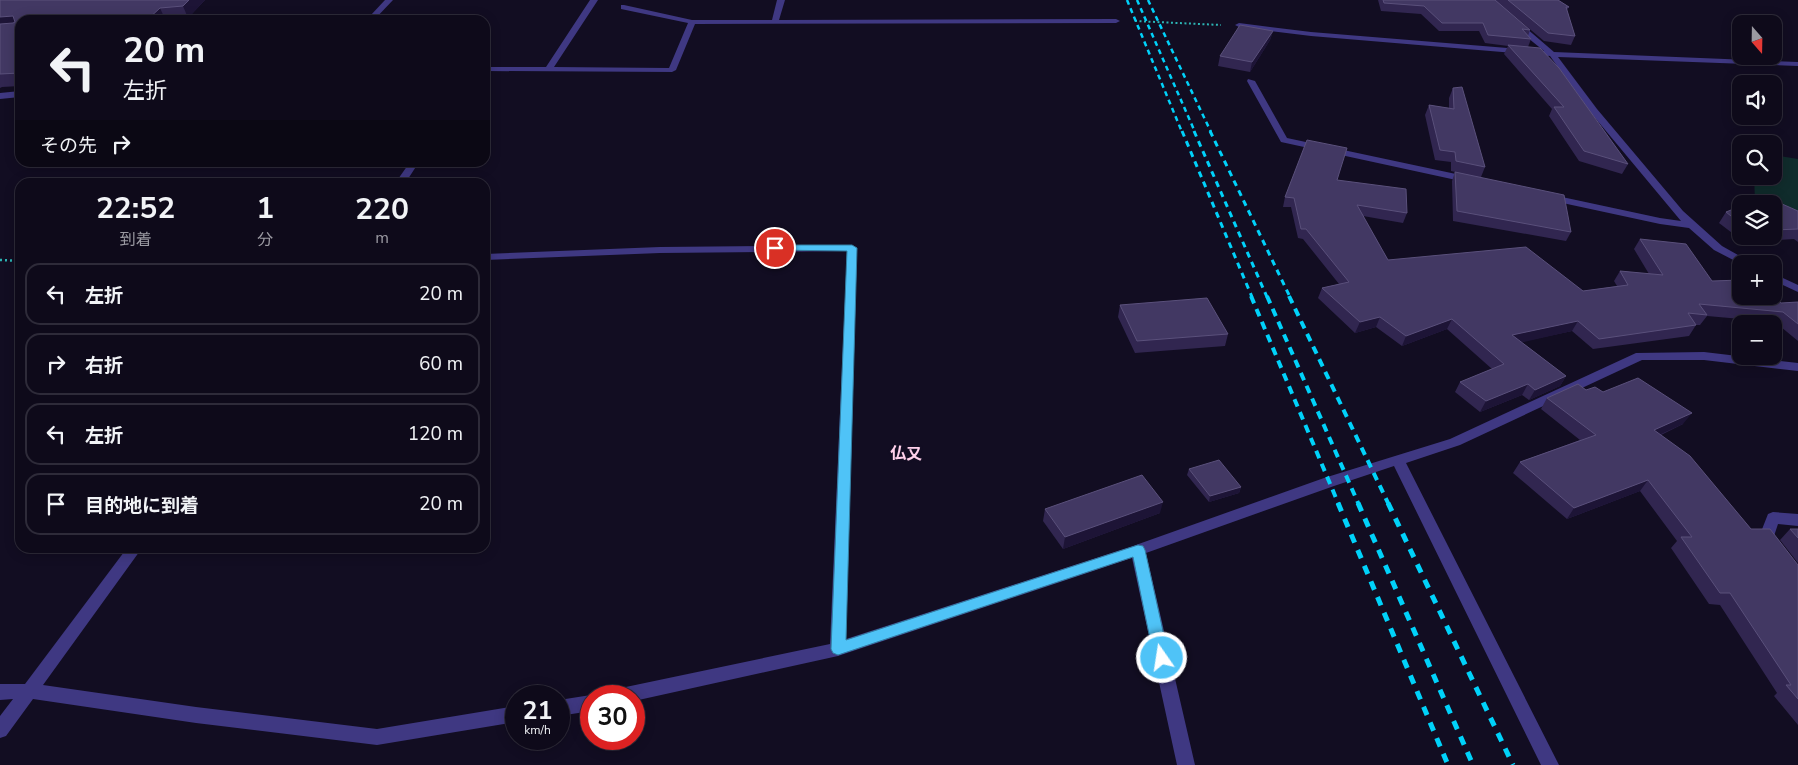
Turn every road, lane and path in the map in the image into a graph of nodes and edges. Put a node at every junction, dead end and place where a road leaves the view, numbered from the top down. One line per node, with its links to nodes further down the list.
1 (389, 0): 5 (street)
2 (594, 0): 14 (street)
3 (781, 0): 9 (street)
4 (624, 7): 8 (street)
5 (375, 15)
6 (1510, 19): 11 (street)
7 (1116, 21): 9 (street); 10 (path)
8 (692, 22): 9 (street); 14 (street)
9 (775, 22)
10 (1239, 25): 11 (street)
11 (1552, 54): 12 (street); 22 (street)
12 (1798, 64)
13 (490, 69): 14 (street)
14 (549, 69)
15 (1252, 81): 20 (street)
16 (15, 94): 17 (street)
17 (0, 96)
18 (412, 167): 19 (street)
19 (404, 178)
20 (1477, 182)
21 (1535, 194): 22 (street)
22 (1693, 225): 23 (street)
23 (1732, 255)
24 (490, 257): 35 (street)
25 (0, 260): 26 (path)
26 (15, 260)
27 (1782, 280): 28 (street)
28 (1798, 289)
29 (1798, 367): 30 (street)
30 (1398, 462): 32 (street); 42 (street)
31 (1798, 520): 33 (street)
32 (1138, 550): 35 (street); 41 (street)
33 (1776, 550)
34 (131, 553): 36 (street)
35 (838, 649): 37 (street)
36 (29, 691): 38 (street); 39 (street); 40 (street)
37 (645, 691)
38 (0, 692)
39 (505, 716)
40 (0, 730)
41 (1186, 765)
42 (1550, 765)

